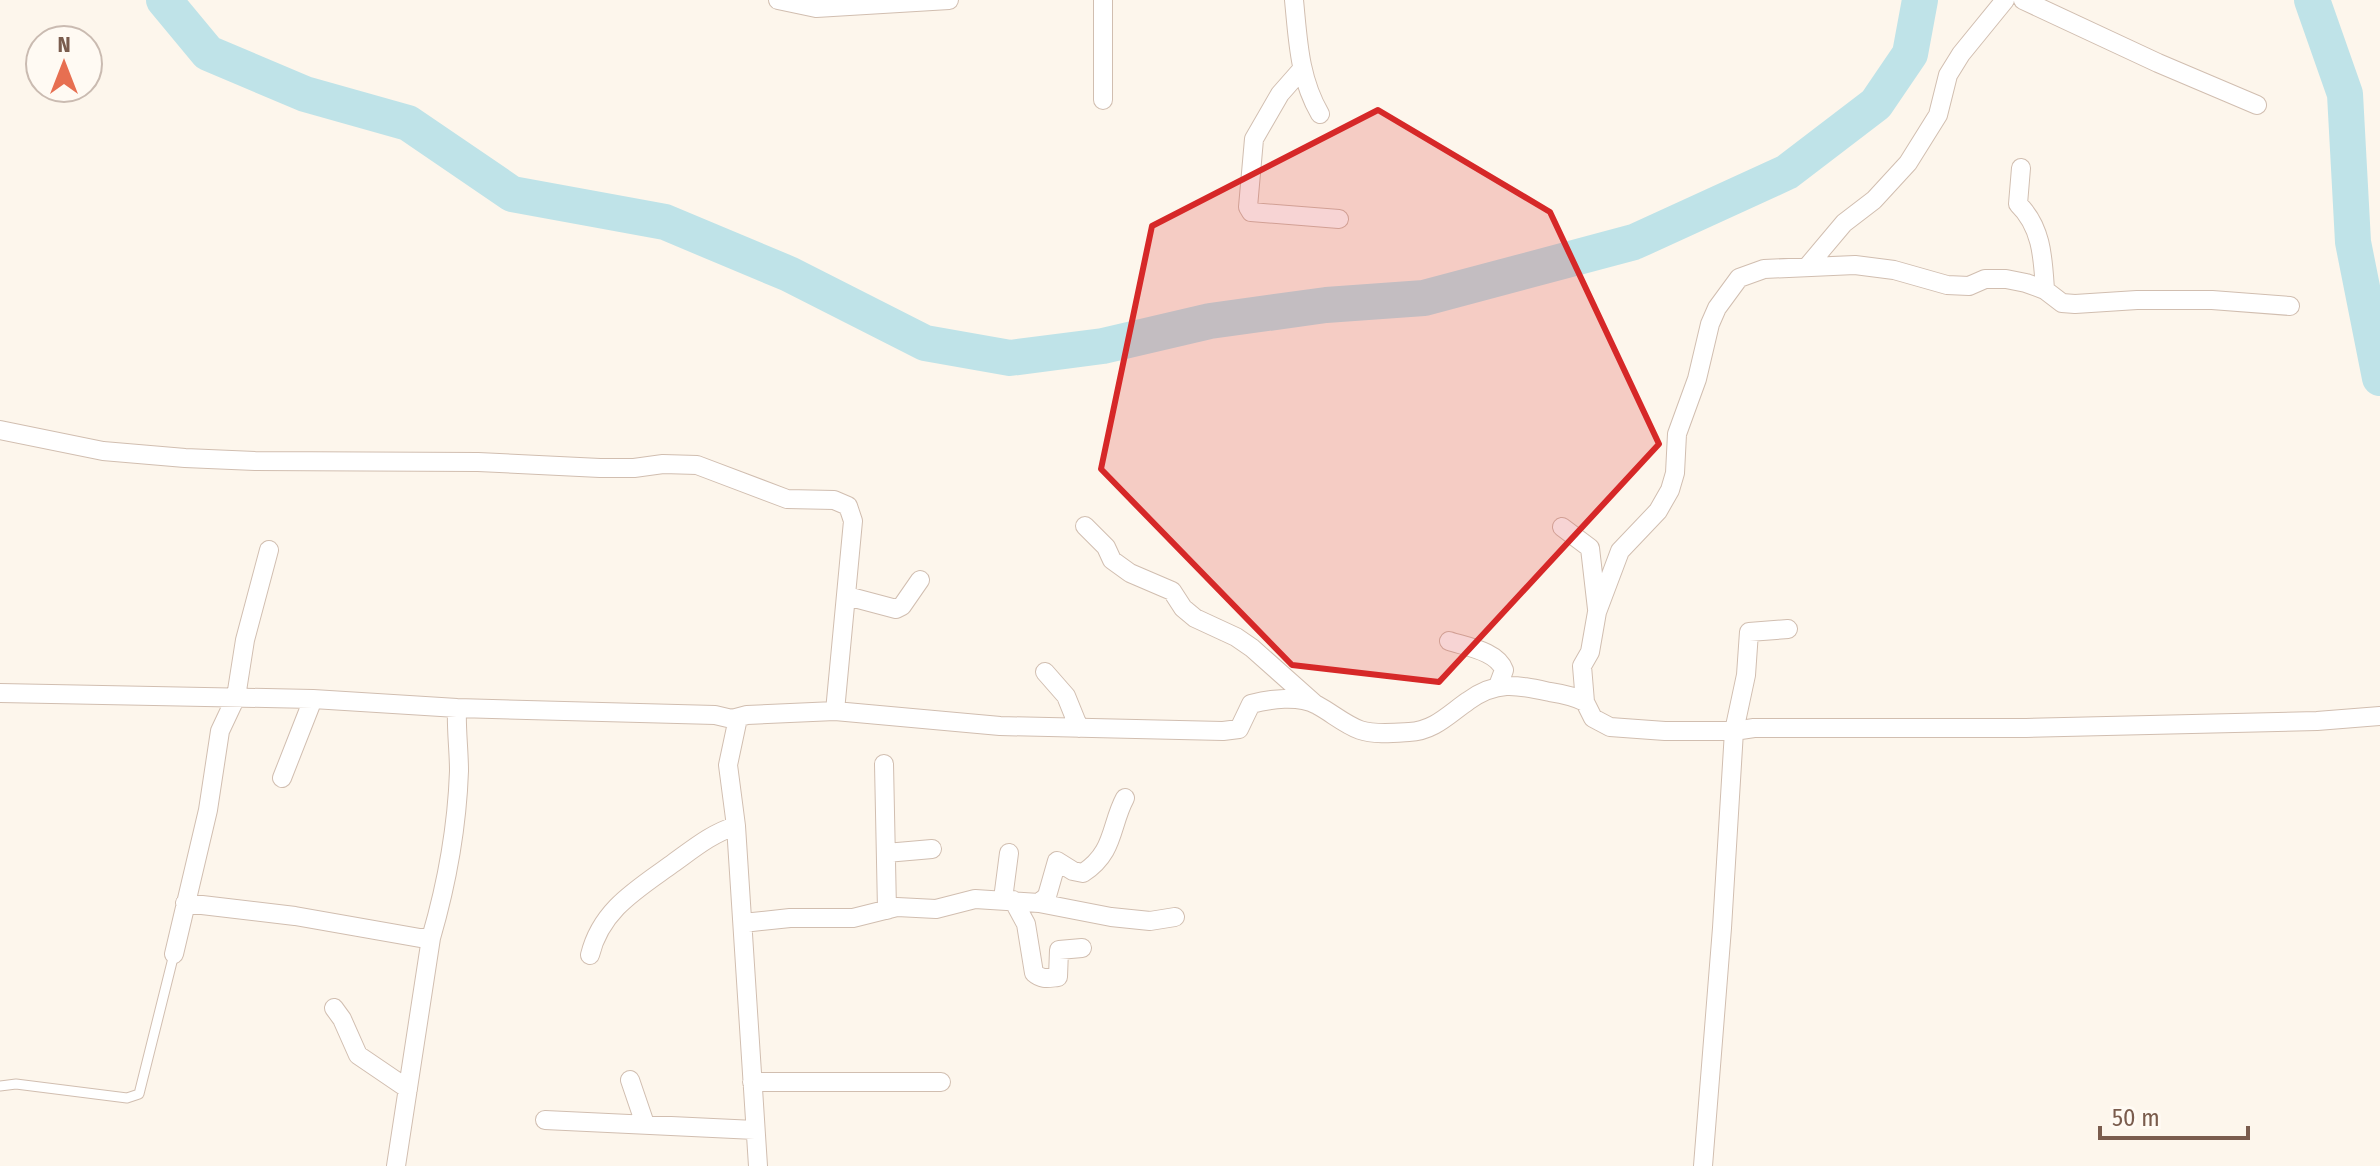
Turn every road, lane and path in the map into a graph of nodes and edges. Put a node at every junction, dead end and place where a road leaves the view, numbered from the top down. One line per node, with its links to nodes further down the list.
1 (778, 0): 2 (street)
2 (949, 0)
3 (1103, 0): 8 (street)
4 (1294, 0): 7 (street)
5 (2005, 0): 13 (street)
6 (2023, 0): 9 (street)
7 (1302, 69): 10 (street); 12 (street)
8 (1103, 100)
9 (2257, 105)
10 (1320, 114)
11 (2021, 168): 14 (street)
12 (1339, 219)
13 (1807, 267): 14 (street); 22 (street)
14 (2045, 290): 15 (street)
15 (2290, 306)
16 (0, 430): 21 (street)
17 (1085, 526): 31 (street)
18 (1562, 527): 22 (street)
19 (269, 550): 28 (street)
20 (920, 580): 21 (street)
21 (847, 596): 33 (street)
22 (1597, 612): 30 (street)
23 (1788, 629): 37 (street)
24 (1449, 641): 26 (street)
25 (1045, 672): 36 (street)
26 (1498, 686): 30 (street); 31 (street)
27 (0, 693): 28 (street)
28 (236, 697): 29 (street); 46 (street)
29 (313, 699): 32 (street); 39 (street)
30 (1585, 702): 37 (street)
31 (1315, 704): 36 (street)
32 (457, 708): 35 (street); 51 (street)
33 (835, 711): 35 (street); 36 (street)
34 (2380, 716): 37 (street)
35 (738, 718): 41 (street)
36 (1079, 728)
37 (1734, 731): 66 (street)
38 (884, 764): 43 (street)
39 (282, 778)
40 (1125, 798): 47 (street)
41 (736, 826): 50 (street); 54 (street)
42 (932, 849): 43 (street)
43 (886, 853): 48 (street)
44 (1009, 853): 45 (street)
45 (1008, 900): 47 (street); 48 (street); 52 (street)
46 (185, 903): 51 (street); 53 (street)
47 (1039, 903): 49 (street)
48 (887, 910): 50 (street)
49 (1175, 917)
50 (743, 923): 57 (street)
51 (431, 938): 60 (street)
52 (1082, 948)
53 (174, 954): 59 (lane)
54 (590, 955)
55 (334, 1008): 60 (street)
56 (630, 1080): 62 (street)
57 (752, 1082): 58 (street); 63 (street)
58 (941, 1082)
59 (0, 1086)
60 (408, 1089): 64 (street)
61 (545, 1120): 62 (street)
62 (645, 1124): 63 (street)
63 (755, 1130): 65 (street)
64 (396, 1166)
65 (758, 1166)
66 (1703, 1166)

